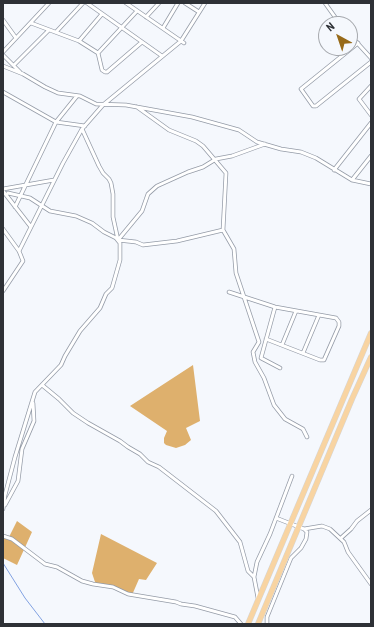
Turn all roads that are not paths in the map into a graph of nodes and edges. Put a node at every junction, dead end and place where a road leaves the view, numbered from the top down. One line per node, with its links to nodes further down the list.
1 (49, 3): 16 (street)
2 (83, 3): 20 (street)
3 (87, 3): 12 (street)
4 (126, 3): 10 (street)
5 (159, 3): 13 (street)
6 (178, 3): 18 (street)
7 (185, 3): 11 (street)
8 (205, 3): 11 (street)
9 (325, 3): 14 (street)
10 (137, 11): 13 (street); 17 (street)
11 (199, 12): 24 (street)
12 (102, 14): 17 (street); 22 (street)
13 (146, 16): 18 (street)
14 (333, 16)
15 (3, 20): 21 (street)
16 (31, 23): 19 (street); 21 (street)
17 (122, 27): 23 (street); 26 (street)
18 (163, 28): 24 (street)
19 (49, 30): 20 (street); 32 (street)
20 (56, 32): 22 (street)
21 (16, 38): 27 (street)
22 (79, 41): 26 (street)
23 (142, 42): 26 (street); 28 (street)
24 (183, 42): 28 (street)
25 (358, 43): 30 (street)
26 (98, 53)
27 (3, 54): 32 (street)
28 (162, 56): 38 (street)
29 (342, 56): 31 (street)
30 (371, 58)
31 (371, 62)
32 (14, 65): 34 (street)
33 (3, 66): 34 (street)
34 (23, 74): 37 (street)
35 (371, 86): 40 (street)
36 (3, 92): 41 (street)
37 (77, 96): 38 (street); 41 (street)
38 (103, 105): 39 (street); 43 (street)
39 (137, 107): 45 (street); 47 (street)
40 (371, 115)
41 (56, 122): 43 (street); 52 (street)
42 (371, 123): 48 (street)
43 (85, 126): 44 (street)
44 (82, 130): 49 (street); 61 (street)
45 (264, 144): 47 (street); 48 (street)
46 (371, 156): 50 (street)
47 (214, 160): 60 (street); 61 (street)
48 (334, 170): 50 (street)
49 (54, 180): 52 (street); 56 (street)
50 (352, 180): 51 (street)
51 (371, 184)
52 (25, 186): 53 (street); 55 (street)
53 (3, 190): 57 (street)
54 (8, 193): 55 (street)
55 (21, 195): 56 (street); 57 (street)
56 (42, 206): 58 (street); 61 (street)
57 (15, 207): 58 (street)
58 (31, 227): 62 (street)
59 (3, 229): 62 (street)
60 (223, 230): 61 (street); 65 (street)
61 (118, 240): 75 (street)
62 (19, 251): 63 (street)
63 (3, 291)
64 (229, 292): 65 (street)
65 (245, 297): 66 (street); 77 (street)
66 (275, 307): 67 (street); 70 (street)
67 (296, 311): 68 (street); 71 (street)
68 (319, 315): 72 (street); 72 (street)
69 (371, 333): 82 (highway)
70 (266, 339): 71 (street); 74 (street)
71 (282, 345): 72 (street)
72 (303, 353)
73 (371, 357): 83 (highway)
74 (280, 368)
75 (42, 385): 76 (street); 86 (street)
76 (32, 400): 79 (street); 79 (street)
77 (307, 437)
78 (292, 476): 81 (street)
79 (3, 508)
80 (371, 510): 85 (street)
81 (276, 518): 82 (street); 86 (street)
82 (290, 523): 83 (street); 88 (highway)
83 (302, 528): 85 (street); 91 (highway); 92 (street)
84 (3, 536): 89 (street)
85 (341, 538): 87 (street)
86 (254, 577): 88 (street)
87 (371, 584)
88 (258, 600): 90 (highway)
89 (241, 624)
90 (248, 624)
91 (258, 624)
92 (267, 624)

